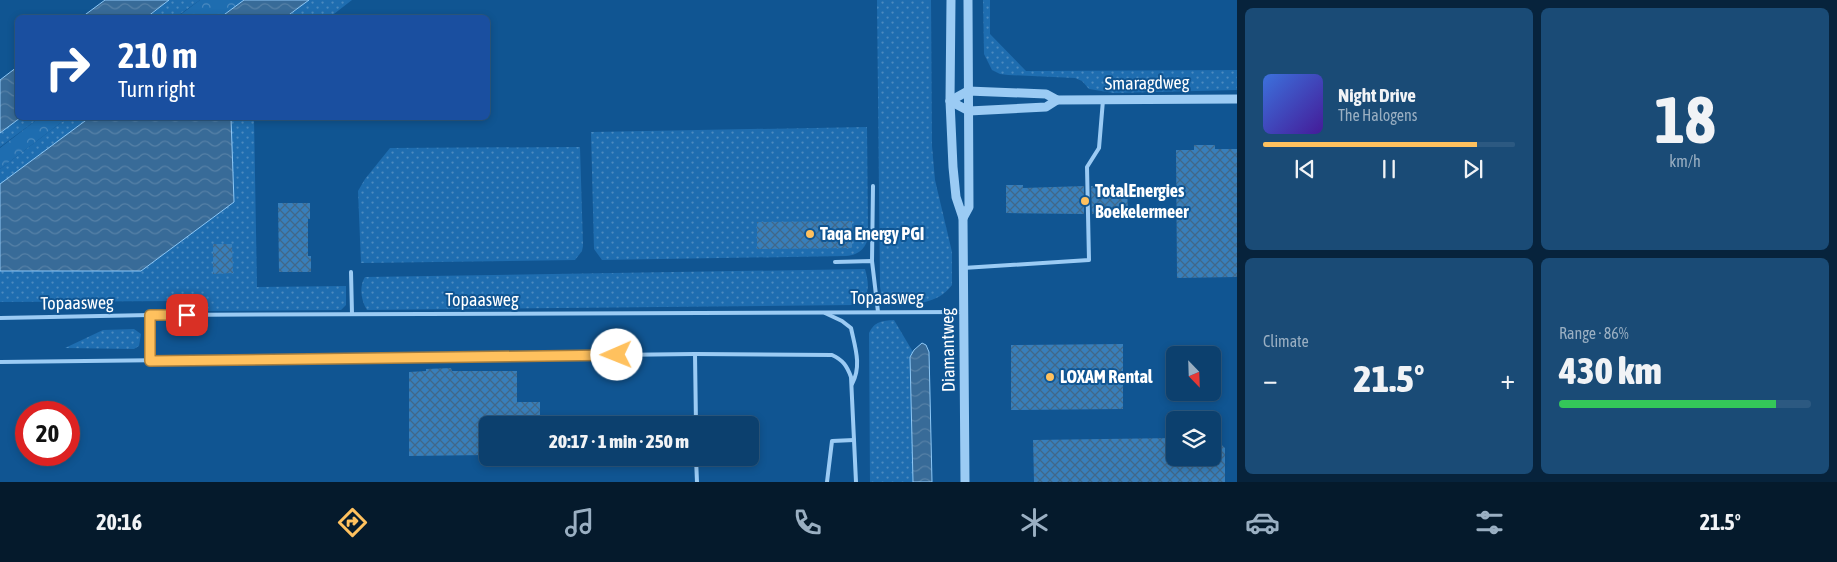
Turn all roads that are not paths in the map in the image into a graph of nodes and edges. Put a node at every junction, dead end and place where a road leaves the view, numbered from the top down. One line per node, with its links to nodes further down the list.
1 (951, 0): 7 (street, Diamantweg)
2 (968, 0): 3 (street, Diamantweg)
3 (968, 91): 5 (street, Smaragdweg); 7 (street); 8 (street, Diamantweg)
4 (1237, 99): 6 (street, Smaragdweg)
5 (1057, 100): 6 (street, Smaragdweg); 8 (street, Smaragdweg)
6 (1103, 100): 13 (lane)
7 (950, 101): 8 (street); 10 (street, Diamantweg)
8 (969, 111): 10 (street, Diamantweg)
9 (873, 186): 11 (lane)
10 (963, 218): 13 (street, Diamantweg)
11 (872, 260): 12 (lane); 16 (lane)
12 (835, 262)
13 (963, 268): 17 (street, Diamantweg)
14 (351, 272): 18 (lane)
15 (823, 312): 16 (lane, Topaasweg); 18 (lane, Topaasweg); 24 (lane)
16 (878, 312): 17 (lane, Topaasweg)
17 (964, 312): 31 (street, Diamantweg)
18 (352, 314): 19 (lane, Topaasweg)
19 (150, 315): 20 (lane, Topaasweg); 22 (lane)
20 (0, 318)
21 (695, 354): 22 (lane); 24 (lane); 25 (lane)
22 (150, 361): 23 (lane)
23 (0, 362)
24 (851, 386): 26 (lane)
25 (696, 416)
26 (854, 440): 29 (lane); 30 (lane)
27 (696, 466): 28 (lane)
28 (697, 482)
29 (827, 482)
30 (856, 482)
31 (965, 482)

